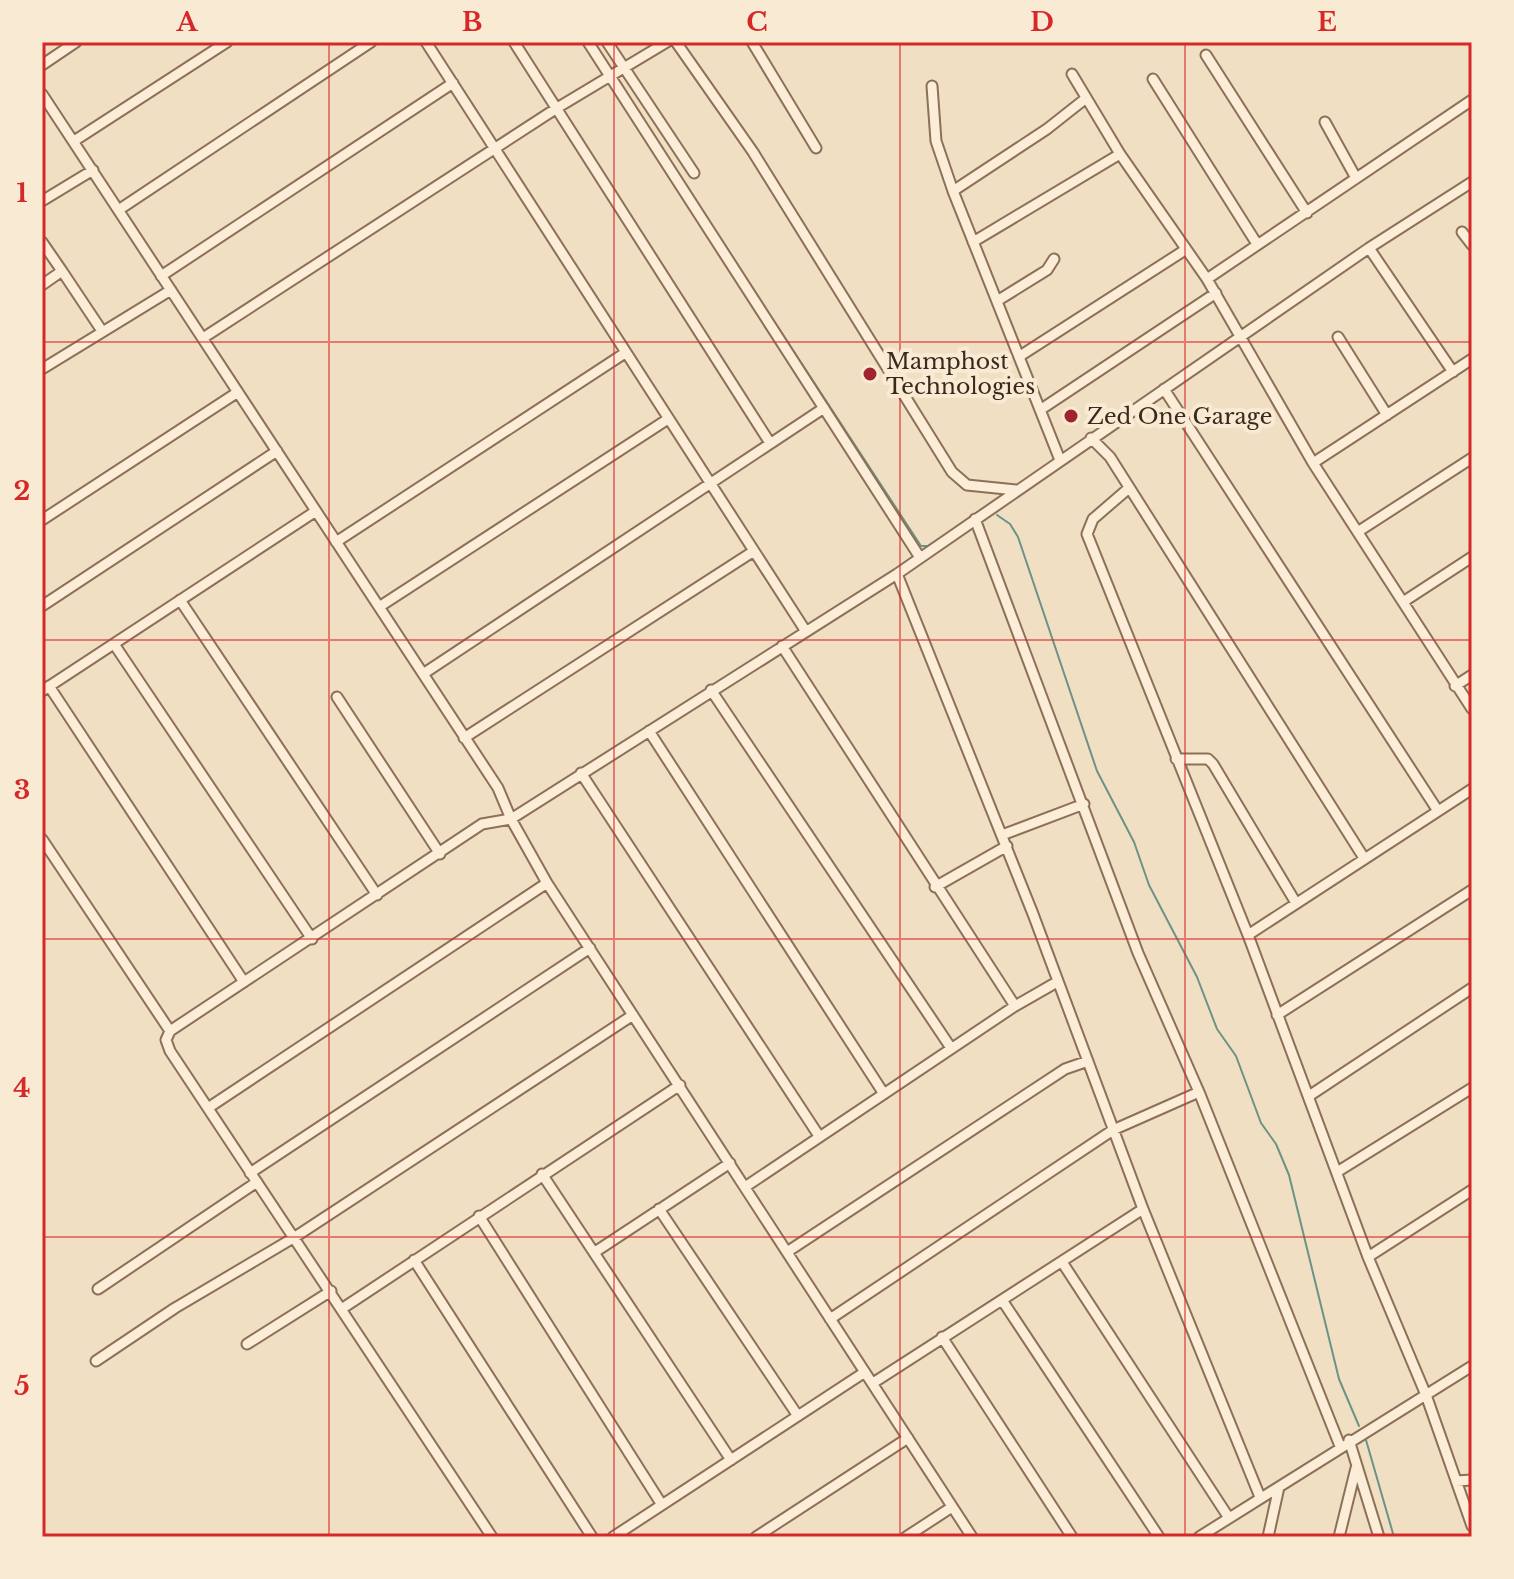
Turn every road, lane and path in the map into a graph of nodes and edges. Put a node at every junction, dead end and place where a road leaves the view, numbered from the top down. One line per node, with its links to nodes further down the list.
1 (76, 42): 12 (street)
2 (227, 42): 24 (street)
3 (371, 42): 34 (street)
4 (426, 42): 17 (street)
5 (514, 42): 22 (street)
6 (588, 42): 15 (street)
7 (607, 42): 13 (street)
8 (667, 42): 13 (street)
9 (676, 42): 74 (street)
10 (752, 42): 25 (street)
11 (1206, 55): 35 (street)
12 (42, 65)
13 (624, 67): 15 (street); 29 (street)
14 (1072, 74): 20 (street)
15 (610, 76): 22 (street); 62 (street)
16 (1153, 79): 39 (street)
17 (453, 83): 26 (street); 45 (street)
18 (932, 86): 32 (street)
19 (42, 94): 24 (street)
20 (1085, 99): 27 (street); 32 (street)
21 (1472, 100): 30 (street)
22 (557, 108): 26 (street); 67 (street)
23 (1325, 122): 30 (street)
24 (74, 141): 28 (street)
25 (816, 148)
26 (494, 149): 53 (street); 55 (street)
27 (1120, 154): 38 (street); 42 (street)
28 (93, 170): 33 (street); 34 (street)
29 (694, 173)
30 (1356, 178): 35 (street)
31 (1472, 182): 41 (street)
32 (953, 191): 38 (street)
33 (42, 201)
34 (120, 209): 45 (street)
35 (1307, 213): 39 (street)
36 (1462, 232): 40 (street)
37 (42, 242): 44 (street)
38 (973, 242): 50 (street)
39 (1257, 244): 46 (street)
40 (1472, 245)
41 (1369, 248): 54 (street); 59 (street)
42 (1185, 250): 46 (street); 56 (street)
43 (1054, 259): 50 (street)
44 (62, 271): 47 (street); 51 (street)
45 (161, 276): 48 (street)
46 (1207, 279): 49 (street)
47 (42, 285)
48 (171, 290): 51 (street); 53 (street)
49 (1216, 293): 54 (street); 63 (street)
50 (997, 301): 56 (street)
51 (102, 331): 58 (street)
52 (1338, 337): 64 (street)
53 (203, 338): 61 (street)
54 (1239, 340): 60 (street); 71 (street)
55 (625, 353): 65 (street); 79 (street)
56 (1020, 356): 63 (street)
57 (1472, 359): 59 (street)
58 (42, 369)
59 (1453, 372): 64 (street)
60 (1164, 389): 66 (street); 104 (street)
61 (238, 392): 68 (street); 77 (street)
62 (824, 408): 67 (street); 81 (street)
63 (1040, 410): 70 (street)
64 (1387, 415): 71 (street)
65 (668, 419): 72 (street); 87 (street)
66 (1091, 438): 70 (street); 73 (street)
67 (770, 443): 72 (street)
68 (277, 451): 75 (street); 86 (street)
69 (1472, 458): 78 (street)
70 (1060, 460): 74 (street)
71 (1313, 463): 78 (street)
72 (711, 482): 80 (street); 91 (street)
73 (1129, 488): 100 (street); 110 (street)
74 (1016, 490): 76 (street)
75 (316, 511): 79 (street); 84 (street)
76 (975, 519): 81 (street); 103 (street)
77 (42, 520)
78 (1359, 531): 85 (street)
79 (336, 542): 87 (street)
80 (754, 551): 88 (street); 99 (street)
81 (919, 556): 83 (street)
82 (1472, 557): 85 (street)
83 (897, 574): 88 (street); 106 (street)
84 (180, 600): 89 (street); 114 (street)
85 (1403, 602): 93 (street)
86 (42, 606)
87 (379, 607): 91 (street)
88 (805, 630): 90 (street)
89 (114, 644): 94 (street); 117 (street)
90 (782, 646): 95 (street); 112 (street)
91 (423, 674): 99 (street)
92 (1472, 675): 93 (street)
93 (1455, 686): 97 (street)
94 (46, 688): 119 (street)
95 (711, 690): 98 (street); 126 (street)
96 (337, 697): 109 (street)
97 (1472, 709)
98 (649, 731): 101 (street); 131 (street)
99 (464, 738): 105 (street)
100 (1176, 759): 115 (street); 116 (street)
101 (581, 773): 105 (street); 135 (street)
102 (1472, 789): 104 (street)
103 (1084, 804): 106 (street); 130 (street)
104 (1438, 811): 110 (street)
105 (511, 819): 109 (street); 111 (street)
106 (1002, 835): 108 (street)
107 (42, 839): 125 (street)
108 (1007, 846): 112 (street); 120 (street)
109 (440, 854): 114 (street)
110 (1364, 858): 115 (street)
111 (547, 883): 118 (street); 133 (street)
112 (935, 887): 122 (street)
113 (1472, 890): 124 (street)
114 (377, 895): 117 (street)
115 (1296, 903): 116 (street)
116 (1248, 935): 124 (street)
117 (312, 939): 119 (street)
118 (590, 948): 123 (street); 138 (street)
119 (244, 982): 125 (street)
120 (1057, 982): 122 (street); 127 (street)
121 (1472, 988): 132 (street)
122 (1015, 1006): 126 (street)
123 (633, 1015): 128 (street); 146 (street)
124 (1277, 1015): 132 (street)
125 (170, 1031): 133 (street)
126 (951, 1048): 131 (street)
127 (1088, 1061): 134 (street); 148 (street)
128 (680, 1085): 136 (street); 139 (street)
129 (1472, 1088): 137 (street)
130 (1199, 1092): 134 (street); 167 (street)
131 (884, 1094): 135 (street)
132 (1309, 1096): 137 (street)
133 (208, 1108): 138 (street)
134 (1113, 1130): 144 (street); 156 (street)
135 (819, 1136): 141 (street)
136 (730, 1163): 141 (street); 143 (street)
137 (1337, 1172): 149 (street)
138 (250, 1173): 140 (street)
139 (542, 1174): 145 (street); 147 (street)
140 (257, 1182): 146 (street); 152 (street)
141 (745, 1187): 148 (street)
142 (1472, 1190): 149 (street)
143 (659, 1209): 147 (street); 164 (street)
144 (1143, 1209): 151 (street); 175 (street)
145 (479, 1216): 150 (street); 176 (street)
146 (295, 1237): 153 (street); 159 (street)
147 (595, 1252): 168 (street)
148 (787, 1252): 156 (street)
149 (1368, 1257): 163 (street)
150 (414, 1260): 155 (street); 181 (street)
151 (1062, 1262): 154 (street); 178 (street)
152 (98, 1289)
153 (331, 1291): 155 (street); 158 (street)
154 (1002, 1300): 157 (street); 187 (street)
155 (343, 1308): 180 (street)
156 (830, 1319): 161 (street)
157 (942, 1337): 162 (street); 186 (street)
158 (247, 1344)
159 (96, 1361)
160 (1472, 1366): 163 (street)
161 (865, 1372): 162 (street); 164 (street)
162 (873, 1383): 165 (street)
163 (1426, 1395): 166 (street); 171 (street)
164 (798, 1416): 168 (street)
165 (908, 1438): 177 (street); 183 (street)
166 (1349, 1440): 167 (street); 169 (street)
167 (1340, 1446): 173 (street)
168 (731, 1460): 176 (street)
169 (1357, 1465): 172 (street); 174 (street)
170 (1472, 1480): 171 (street)
171 (1456, 1481): 179 (street)
172 (1362, 1483): 174 (street); 191 (street)
173 (1279, 1487): 175 (street); 189 (street)
174 (1351, 1490): 190 (street)
175 (1260, 1497): 178 (street)
176 (662, 1505): 182 (street)
177 (952, 1507): 184 (street); 185 (street)
178 (1229, 1518): 188 (street)
179 (1472, 1526)
180 (492, 1537)
181 (592, 1537)
182 (613, 1537)
183 (756, 1537)
184 (906, 1537)
185 (972, 1537)
186 (1072, 1537)
187 (1159, 1537)
188 (1199, 1537)
189 (1268, 1537)
190 (1339, 1537)
191 (1379, 1537)

